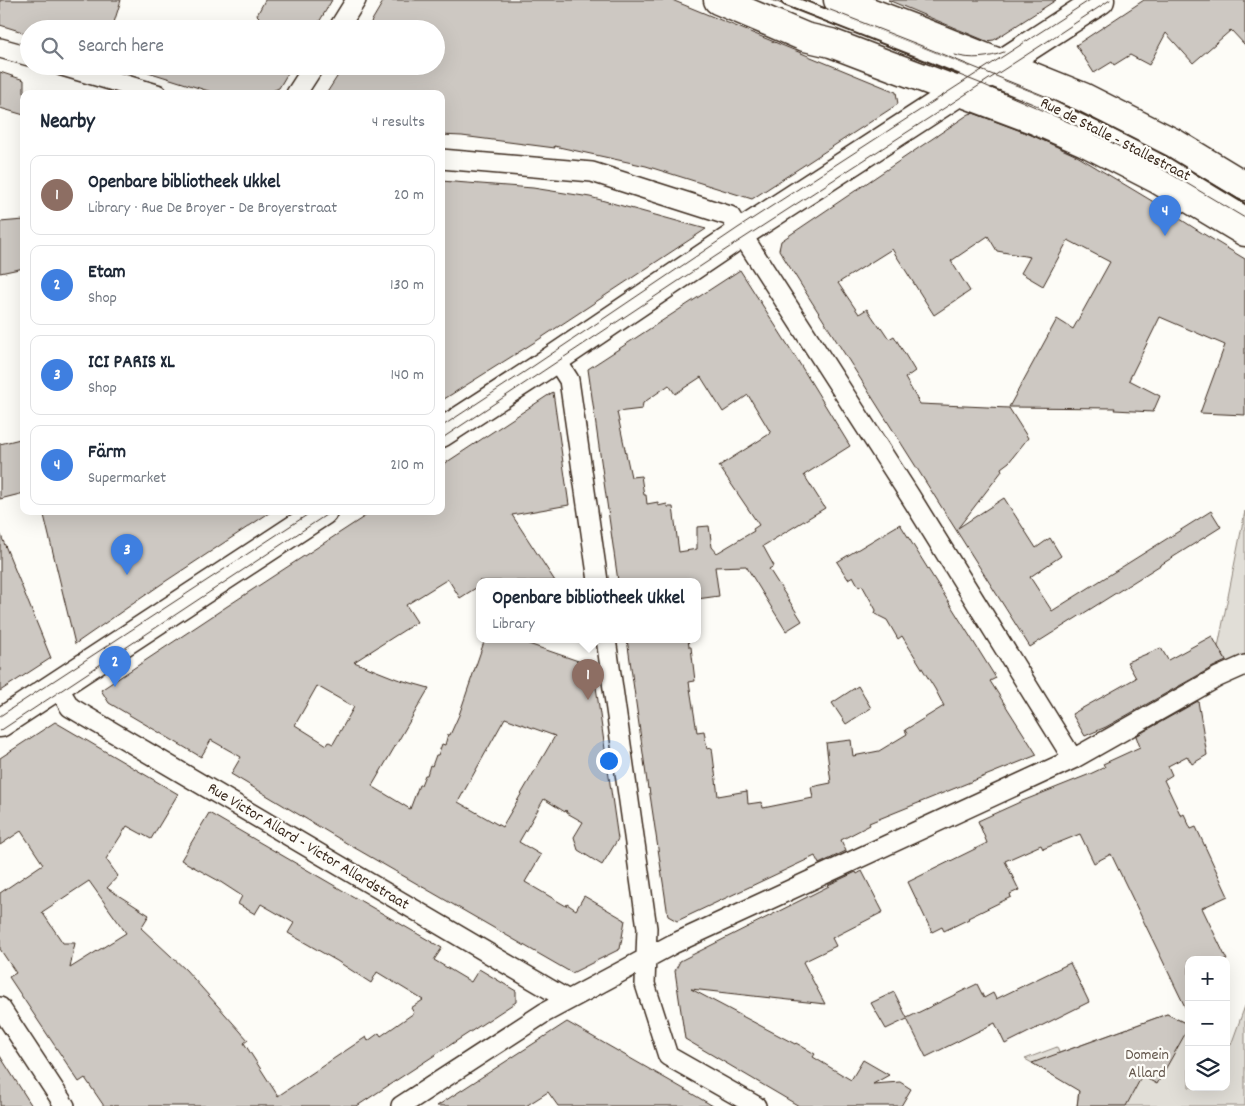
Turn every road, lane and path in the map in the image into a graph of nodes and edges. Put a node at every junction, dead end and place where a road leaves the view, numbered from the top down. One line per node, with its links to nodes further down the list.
1 (356, 0): 6 (street)
2 (718, 0): 11 (main road)
3 (787, 0): 11 (lane)
4 (838, 0): 11 (main road)
5 (1100, 0): 11 (main road)
6 (344, 20)
7 (0, 48): 8 (street)
8 (20, 54)
9 (93, 75): 12 (street)
10 (308, 75): 13 (street)
11 (981, 78): 15 (main road, Rue de Stalle - Stallestraat); 16 (lane, Rue de Stalle - Stallestraat); 17 (main road, Rue de Stalle - Stallestraat); 18 (main road)
12 (143, 90)
13 (299, 90)
14 (445, 158): 18 (street)
15 (1245, 186)
16 (1245, 211)
17 (1245, 232)
18 (741, 233): 19 (main road); 27 (street)
19 (555, 358): 20 (main road); 22 (street)
20 (445, 431)
21 (317, 515): 25 (main road)
22 (598, 578)
23 (607, 643): 28 (street)
24 (1245, 665): 27 (street)
25 (57, 686): 26 (main road); 29 (street, Rue Victor Allard - Victor Allardstraat)
26 (0, 723)
27 (1073, 759): 28 (street)
28 (646, 958): 29 (street); 33 (street)
29 (568, 1000): 32 (street)
30 (0, 1007): 31 (street)
31 (65, 1106)
32 (401, 1106)
33 (756, 1106)

